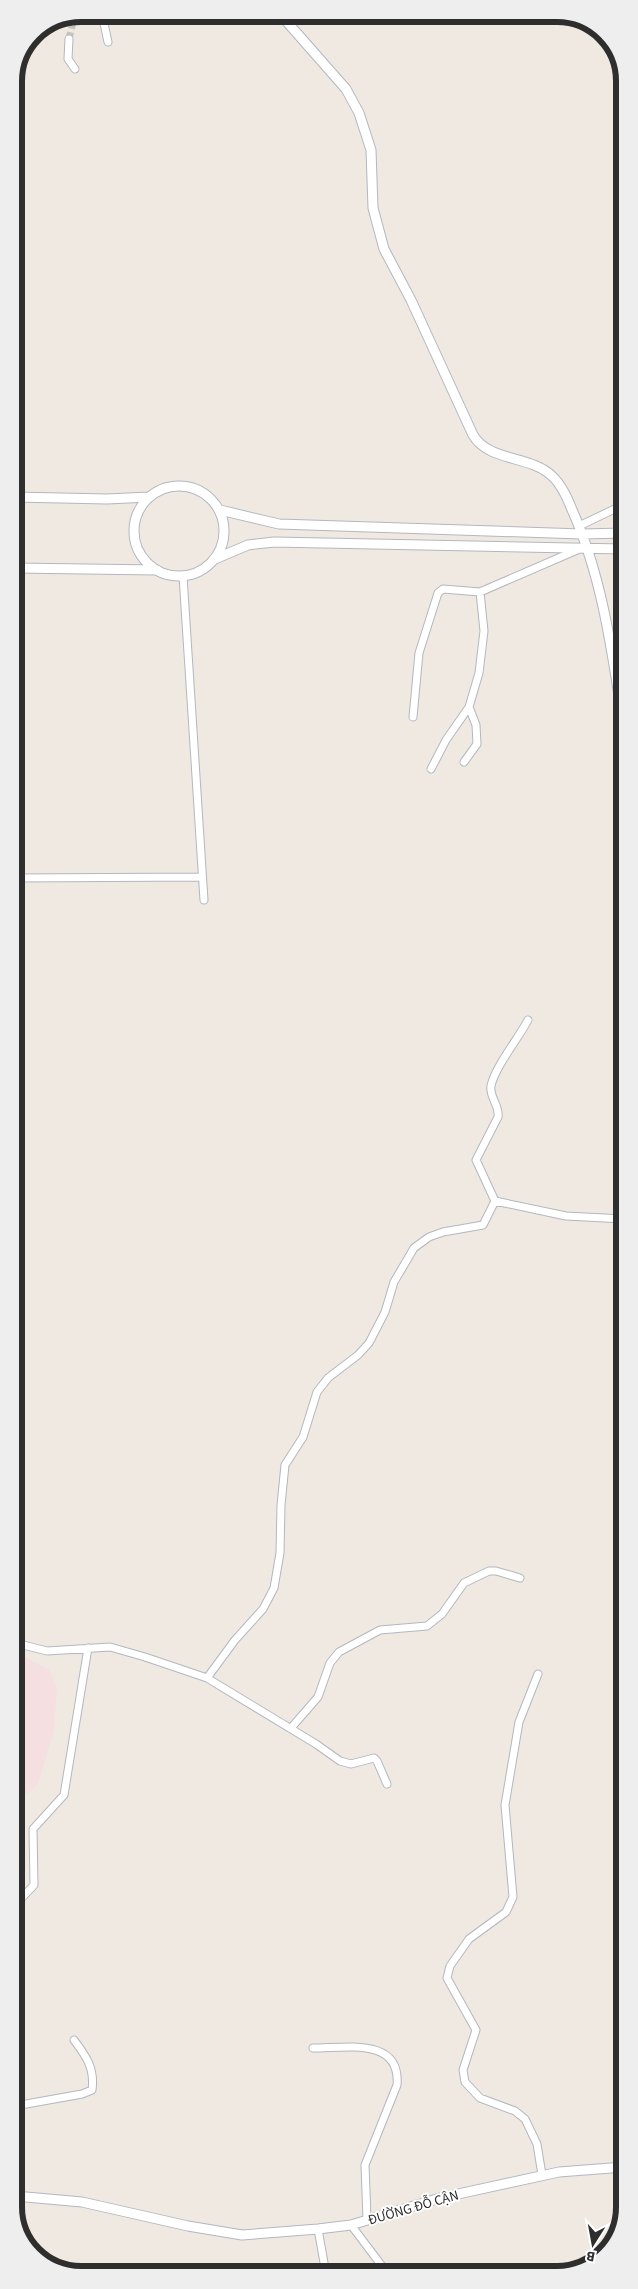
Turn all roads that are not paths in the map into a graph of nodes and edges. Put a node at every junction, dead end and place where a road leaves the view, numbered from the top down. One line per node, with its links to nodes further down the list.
1 (104, 22): 4 (street)
2 (287, 22): 10 (street)
3 (70, 39): 5 (street)
4 (108, 42)
5 (75, 69)
6 (22, 497): 7 (street)
7 (149, 497): 9 (street); 17 (street)
8 (616, 509): 10 (street)
9 (220, 510): 10 (street); 15 (street)
10 (581, 530): 11 (street); 14 (street)
11 (616, 532)
12 (616, 549): 14 (street)
13 (577, 550): 14 (street); 15 (street); 19 (street)
14 (588, 550): 20 (street)
15 (215, 559): 18 (street)
16 (22, 568): 17 (street)
17 (157, 570): 18 (street)
18 (183, 576): 25 (street)
19 (480, 592): 21 (street); 22 (street)
20 (616, 684)
21 (469, 707): 23 (street); 24 (street)
22 (413, 717)
23 (464, 762)
24 (431, 769)
25 (202, 877): 26 (street); 27 (street)
26 (22, 878)
27 (204, 900)
28 (528, 1020): 29 (street)
29 (495, 1201): 30 (street); 35 (street)
30 (616, 1219)
31 (520, 1578): 36 (street)
32 (22, 1645): 33 (street)
33 (88, 1648): 35 (street); 38 (street)
34 (538, 1674): 43 (street)
35 (207, 1678): 36 (street)
36 (290, 1728): 37 (street)
37 (387, 1784)
38 (22, 1898)
39 (74, 2040): 41 (street)
40 (313, 2048): 45 (street)
41 (22, 2105)
42 (616, 2168): 43 (street, ĐƯỜNG ĐỖ CẬN)
43 (542, 2175): 45 (street, ĐƯỜNG ĐỖ CẬN)
44 (22, 2197): 47 (street, ĐƯỜNG ĐỖ CẬN)
45 (367, 2219): 46 (street, ĐƯỜNG ĐỖ CẬN)
46 (351, 2225): 47 (street, ĐƯỜNG ĐỖ CẬN); 49 (street)
47 (318, 2229): 48 (street)
48 (325, 2266)
49 (382, 2266)

